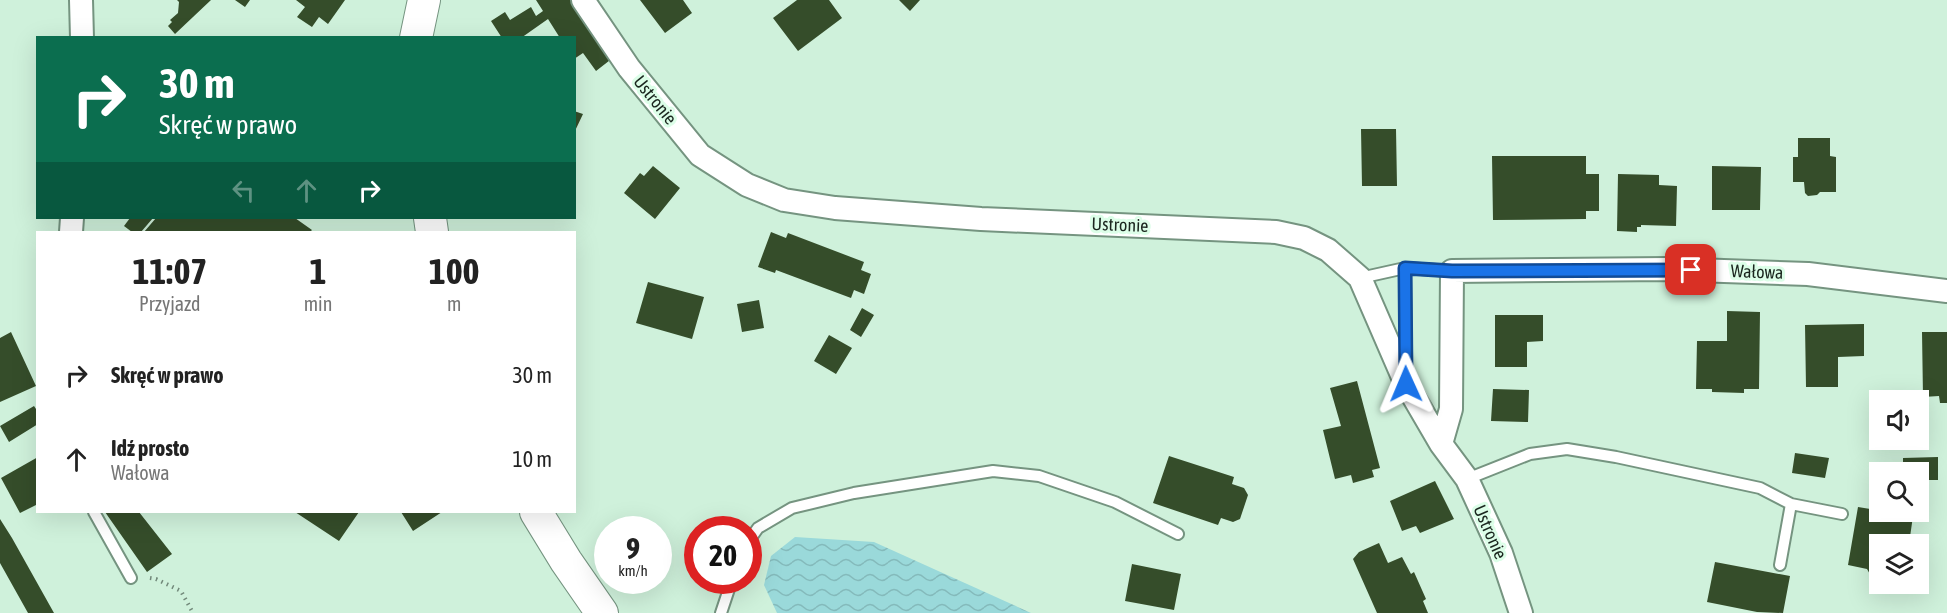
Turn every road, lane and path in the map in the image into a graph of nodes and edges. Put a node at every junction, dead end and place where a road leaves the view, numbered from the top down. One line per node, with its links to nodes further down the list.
1 (81, 0): 4 (street)
2 (424, 0): 5 (main road)
3 (583, 0): 8 (street, Ustronie)
4 (82, 36)
5 (416, 36)
6 (1405, 268): 7 (lane); 8 (lane); 10 (lane)
7 (1452, 271): 9 (street, Wałowa); 11 (street)
8 (1360, 278): 10 (street, Ustronie)
9 (1947, 291)
10 (1406, 384): 11 (street, Ustronie)
11 (1441, 444): 12 (street, Ustronie)
12 (1467, 480): 13 (lane); 25 (street, Ustronie)
13 (1791, 504): 16 (lane); 19 (lane)
14 (95, 513): 20 (lane)
15 (537, 513): 23 (main road)
16 (1842, 514)
17 (762, 526): 18 (lane)
18 (1178, 534)
19 (1780, 565)
20 (131, 578): 22 (path)
21 (727, 594): 24 (lane)
22 (193, 613)
23 (602, 613)
24 (721, 613)
25 (1521, 613)

